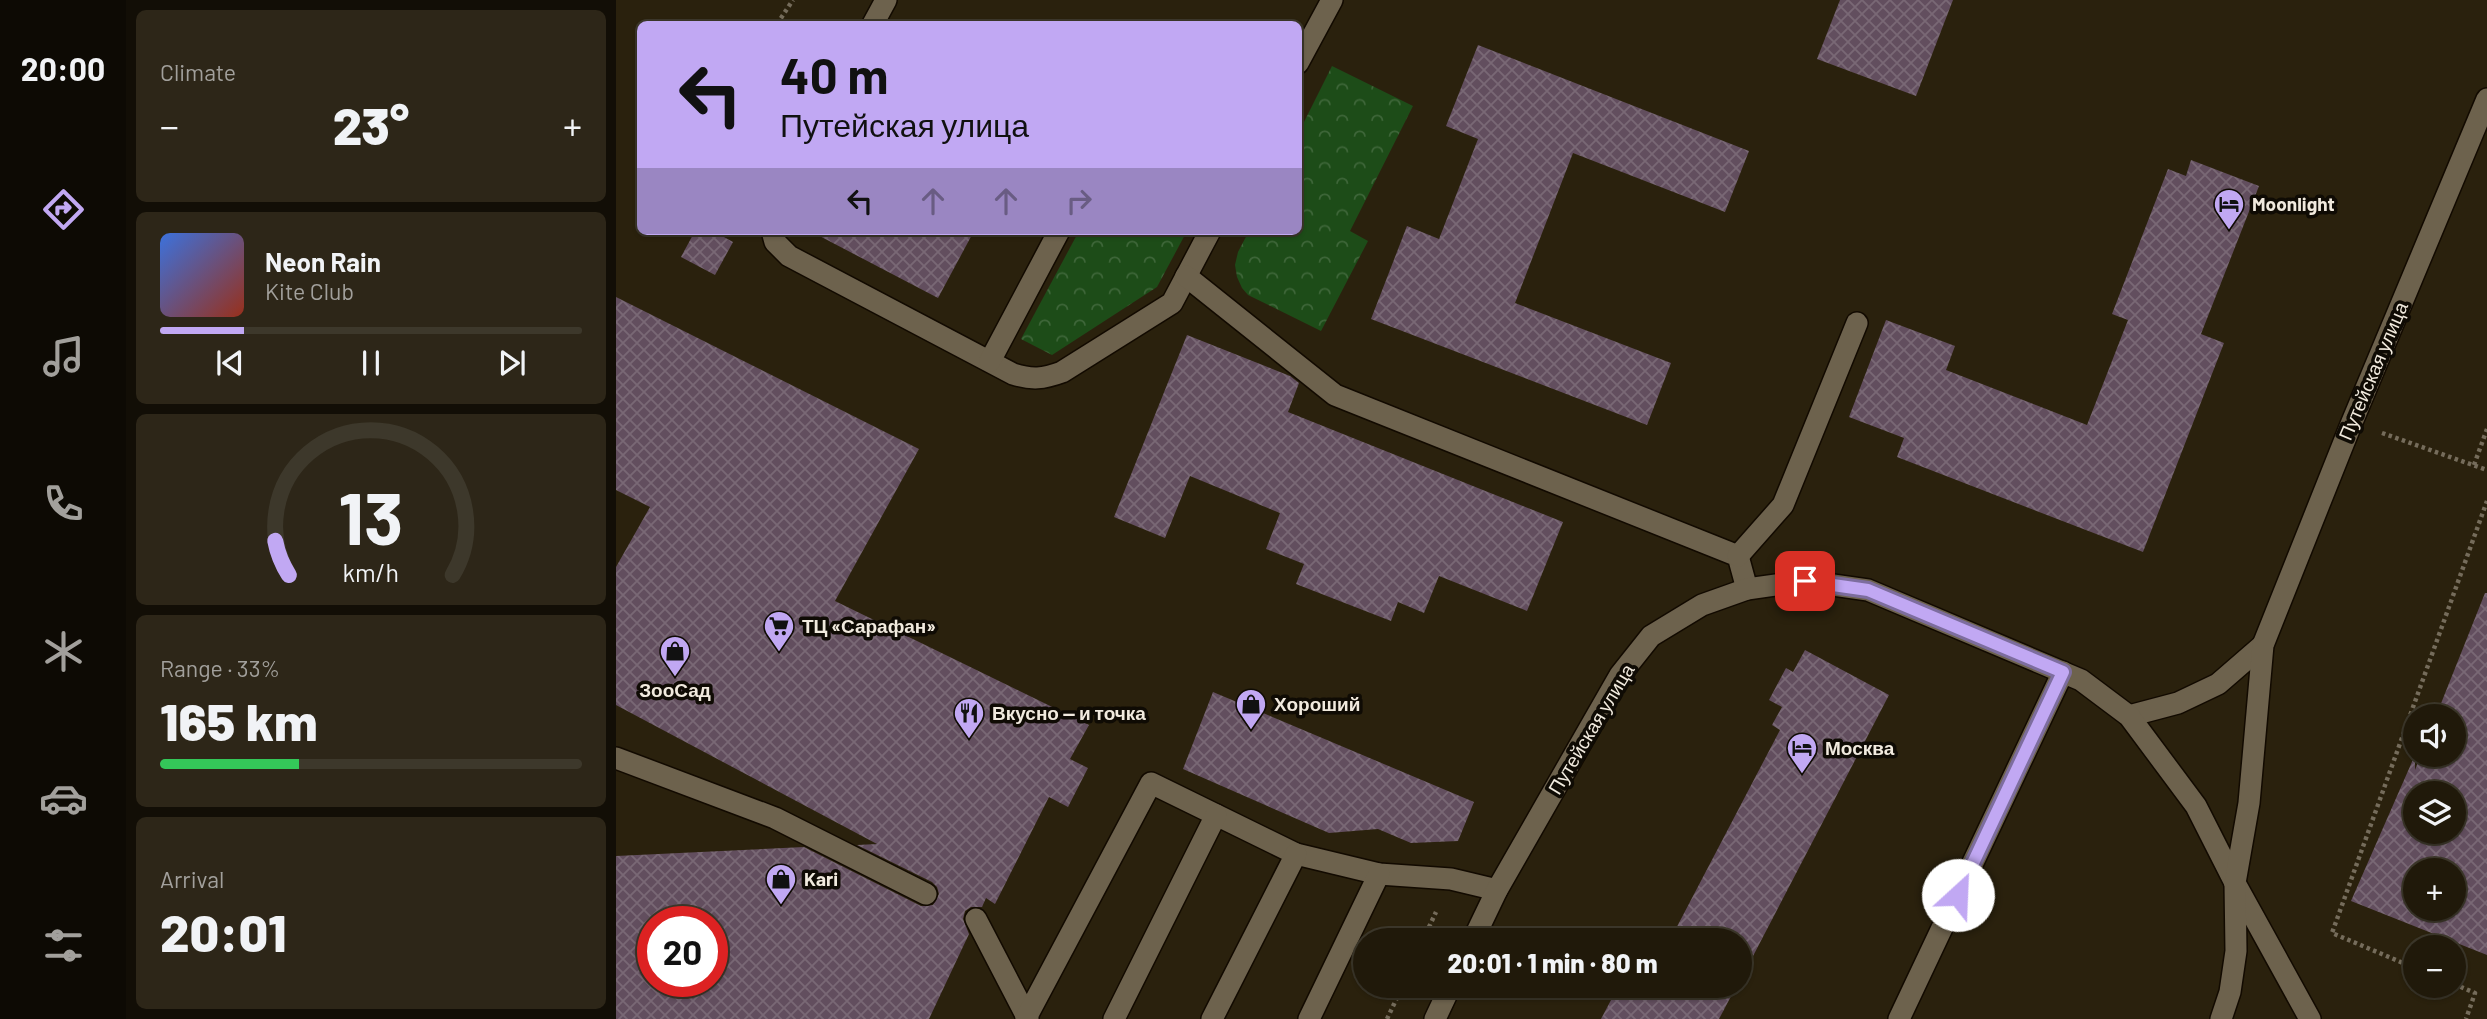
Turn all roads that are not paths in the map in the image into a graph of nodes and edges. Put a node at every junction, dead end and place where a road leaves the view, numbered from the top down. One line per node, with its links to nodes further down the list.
1 (886, 0): 3 (street)
2 (1332, 0): 4 (street)
3 (875, 21)
4 (1302, 56)
5 (2487, 99): 14 (street, Путейская улица)
6 (773, 235): 11 (street)
7 (1057, 235): 11 (street)
8 (1208, 235): 9 (street)
9 (1186, 276): 11 (street); 12 (street)
10 (1857, 323): 12 (street)
11 (990, 361)
12 (1738, 556): 13 (street)
13 (1746, 589): 15 (street, Путейская улица); 22 (street, Путейская улица)
14 (2263, 645): 16 (street); 21 (street)
15 (2063, 672): 16 (street, Путейская улица); 32 (street)
16 (2129, 716): 21 (street, Путейская улица)
17 (616, 758): 23 (street)
18 (1216, 815): 19 (street); 27 (street); 28 (street)
19 (1296, 854): 20 (street); 29 (street)
20 (1379, 874): 22 (street); 30 (street)
21 (2235, 883): 33 (street); 34 (street, Путейская улица)
22 (1497, 890): 25 (street, Путейская улица)
23 (926, 894)
24 (976, 919): 27 (street)
25 (1479, 928)
26 (1445, 998): 31 (street)
27 (1027, 1019)
28 (1114, 1019)
29 (1212, 1019)
30 (1309, 1019)
31 (1435, 1019)
32 (1899, 1019)
33 (2221, 1019)
34 (2310, 1019)

